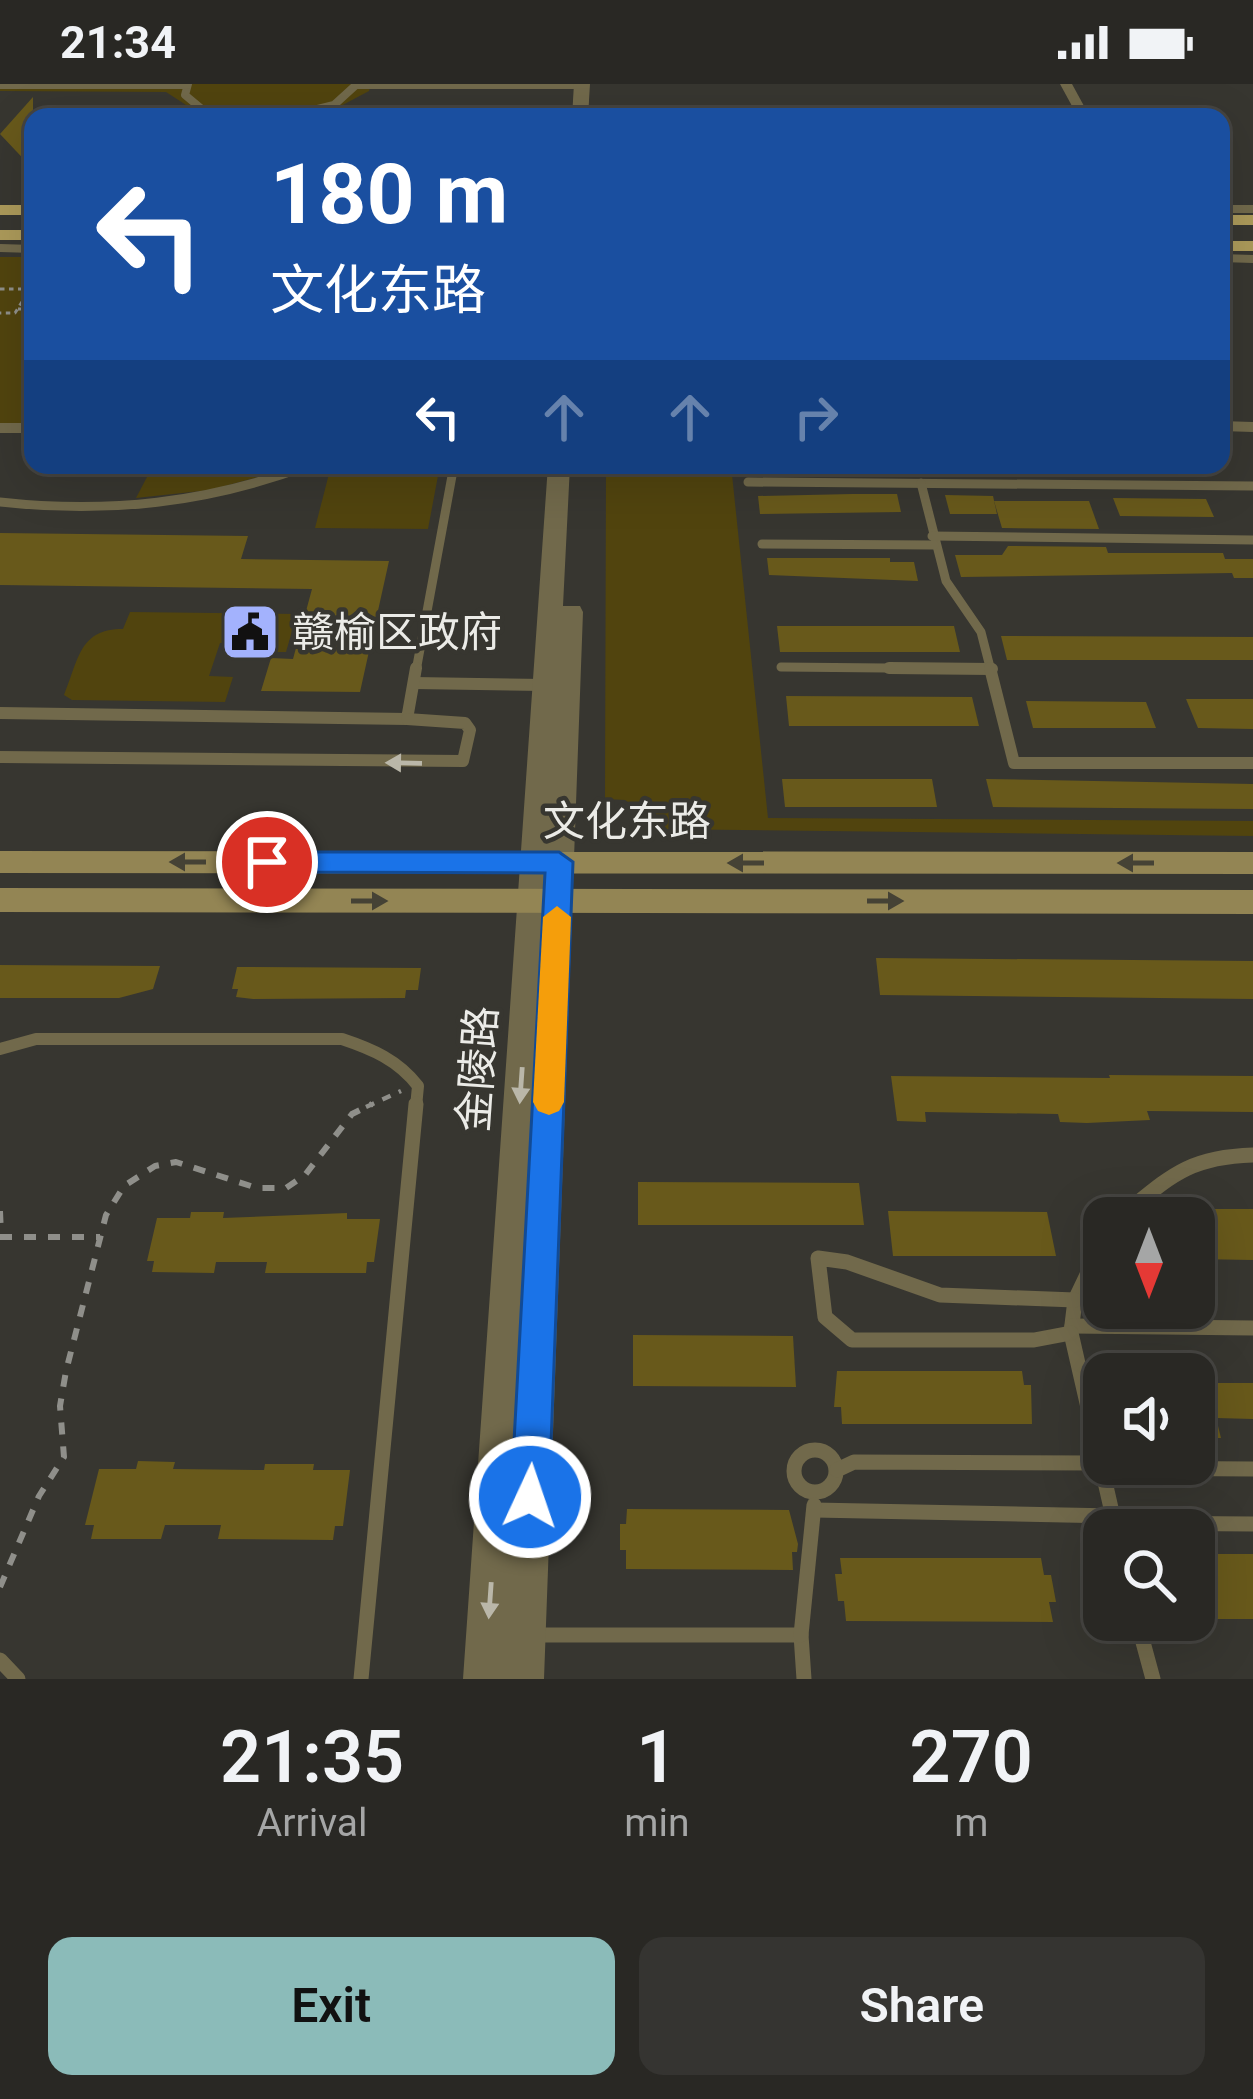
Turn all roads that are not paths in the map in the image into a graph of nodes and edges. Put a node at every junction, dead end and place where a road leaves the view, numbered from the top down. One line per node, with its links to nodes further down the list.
1 (0, 85): 2 (lane)
2 (188, 85): 5 (lane)
3 (357, 85): 4 (lane); 6 (lane)
4 (582, 85)
5 (203, 108)
6 (322, 108)
7 (281, 474): 14 (lane)
8 (452, 474): 20 (lane)
9 (558, 474): 21 (street, 金陵路)
10 (577, 474): 27 (street, 金陵路)
11 (748, 482): 12 (lane)
12 (921, 483): 13 (lane); 16 (lane)
13 (1253, 486)
14 (0, 502)
15 (1253, 540): 16 (lane)
16 (933, 541): 17 (lane); 19 (lane)
17 (762, 544)
18 (781, 668): 19 (lane)
19 (992, 669): 25 (lane)
20 (414, 683): 21 (lane); 23 (lane)
21 (546, 685): 27 (street, 金陵路)
22 (0, 714): 23 (lane)
23 (407, 719): 24 (lane, one-way to 24)
24 (0, 757)
25 (1253, 763)
26 (0, 862): 27 (main road, 文化东路, one-way to 26)
27 (547, 862): 28 (main road, 文化东路, one-way to 27); 30 (street, 金陵路)
28 (1253, 863)
29 (0, 900): 30 (main road, 文化东路, one-way to 30)
30 (545, 901): 31 (main road, 文化东路, one-way to 31); 48 (street, 金陵路); 54 (street, 金陵路, one-way to 54)
31 (1253, 902)
32 (0, 1049): 53 (lane)
33 (1253, 1155): 34 (lane)
34 (1146, 1197)
35 (1083, 1283): 36 (lane)
36 (1075, 1300): 38 (lane); 38 (lane)
37 (1253, 1328): 38 (lane)
38 (1071, 1330): 39 (lane)
39 (1083, 1384)
40 (1083, 1465): 43 (lane)
41 (1215, 1468): 42 (lane)
42 (1253, 1469)
43 (838, 1470): 44 (lane); 44 (lane)
44 (814, 1502): 45 (lane); 49 (lane)
45 (1083, 1521)
46 (1215, 1524): 47 (lane)
47 (1253, 1525)
48 (524, 1634): 49 (lane); 55 (street, 金陵路)
49 (801, 1635): 56 (lane)
50 (1143, 1641): 57 (lane)
51 (0, 1660): 52 (lane)
52 (18, 1679)
53 (361, 1679)
54 (485, 1679)
55 (522, 1679)
56 (804, 1679)
57 (1153, 1679)

